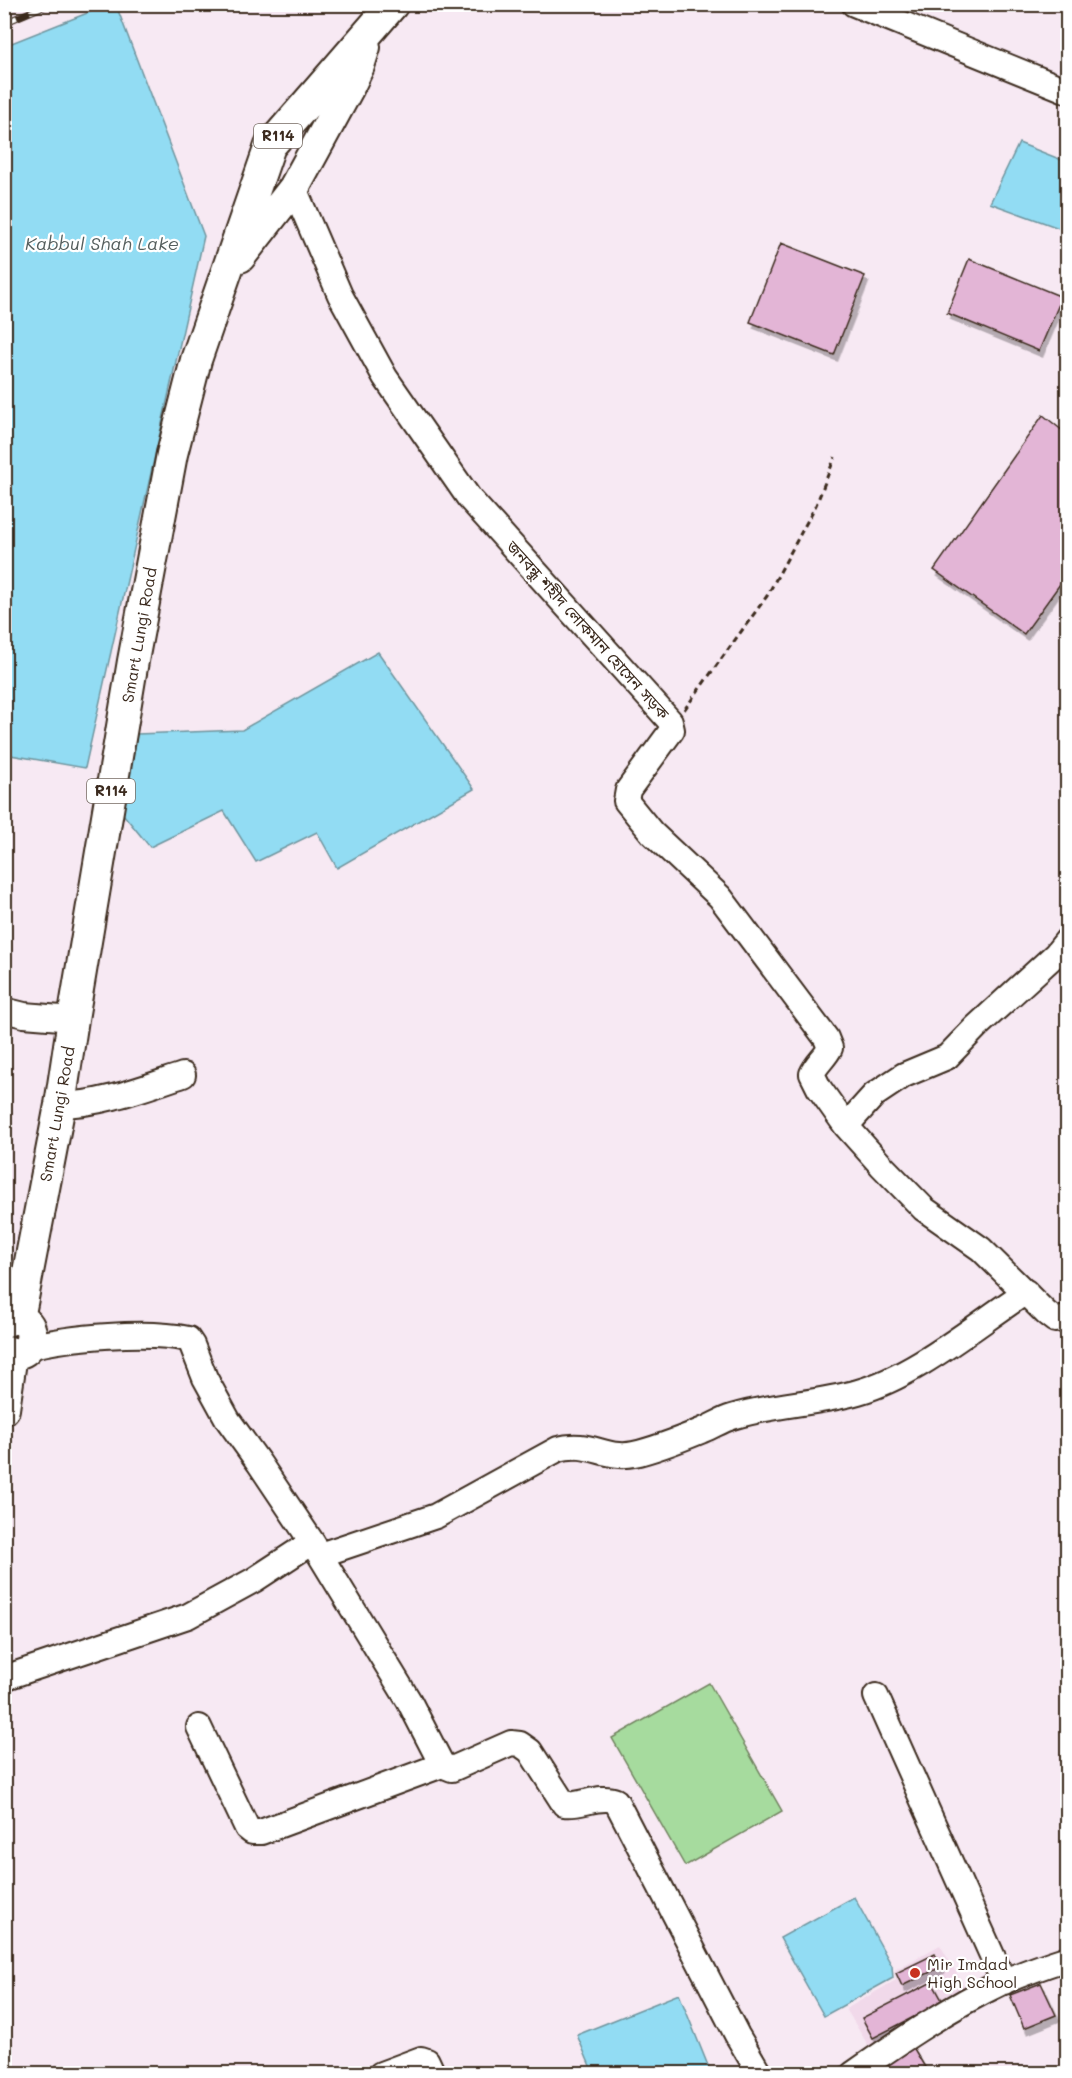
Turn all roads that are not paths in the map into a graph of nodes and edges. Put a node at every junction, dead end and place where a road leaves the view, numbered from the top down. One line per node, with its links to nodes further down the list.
1 (393, 4): 3 (main road, Smart Lungi Road / R114)
2 (854, 4): 4 (street)
3 (371, 27): 5 (main road, R114); 6 (main road, Smart Lungi Road / R114)
4 (1068, 91)
5 (294, 188): 6 (main road, R114); 12 (street, জনবন্ধু শহীদ লোকমান হোসেন সড়ক)
6 (228, 269): 9 (main road, Smart Lungi Road / R114)
7 (1068, 939): 12 (street)
8 (4, 1010): 9 (street)
9 (73, 1018): 11 (main road, Smart Lungi Road / R114)
10 (183, 1075): 11 (street)
11 (60, 1105): 15 (main road, Smart Lungi Road / R114)
12 (846, 1126): 13 (street, জনবন্ধু শহীদ লোকমান হোসেন সড়ক)
13 (1026, 1292): 14 (street, জনবন্ধু শহীদ লোকমান হোসেন সড়ক); 17 (street)
14 (1067, 1318)
15 (14, 1332): 16 (main road, Smart Lungi Road / R114); 17 (street)
16 (4, 1408)
17 (316, 1549): 18 (street); 21 (street)
18 (4, 1678)
19 (876, 1696): 23 (street)
20 (199, 1727): 21 (street)
21 (442, 1765): 26 (street)
22 (1068, 1958): 23 (street)
23 (1004, 1982): 27 (street)
24 (381, 2073): 25 (street)
25 (433, 2073)
26 (760, 2073)
27 (853, 2073)

